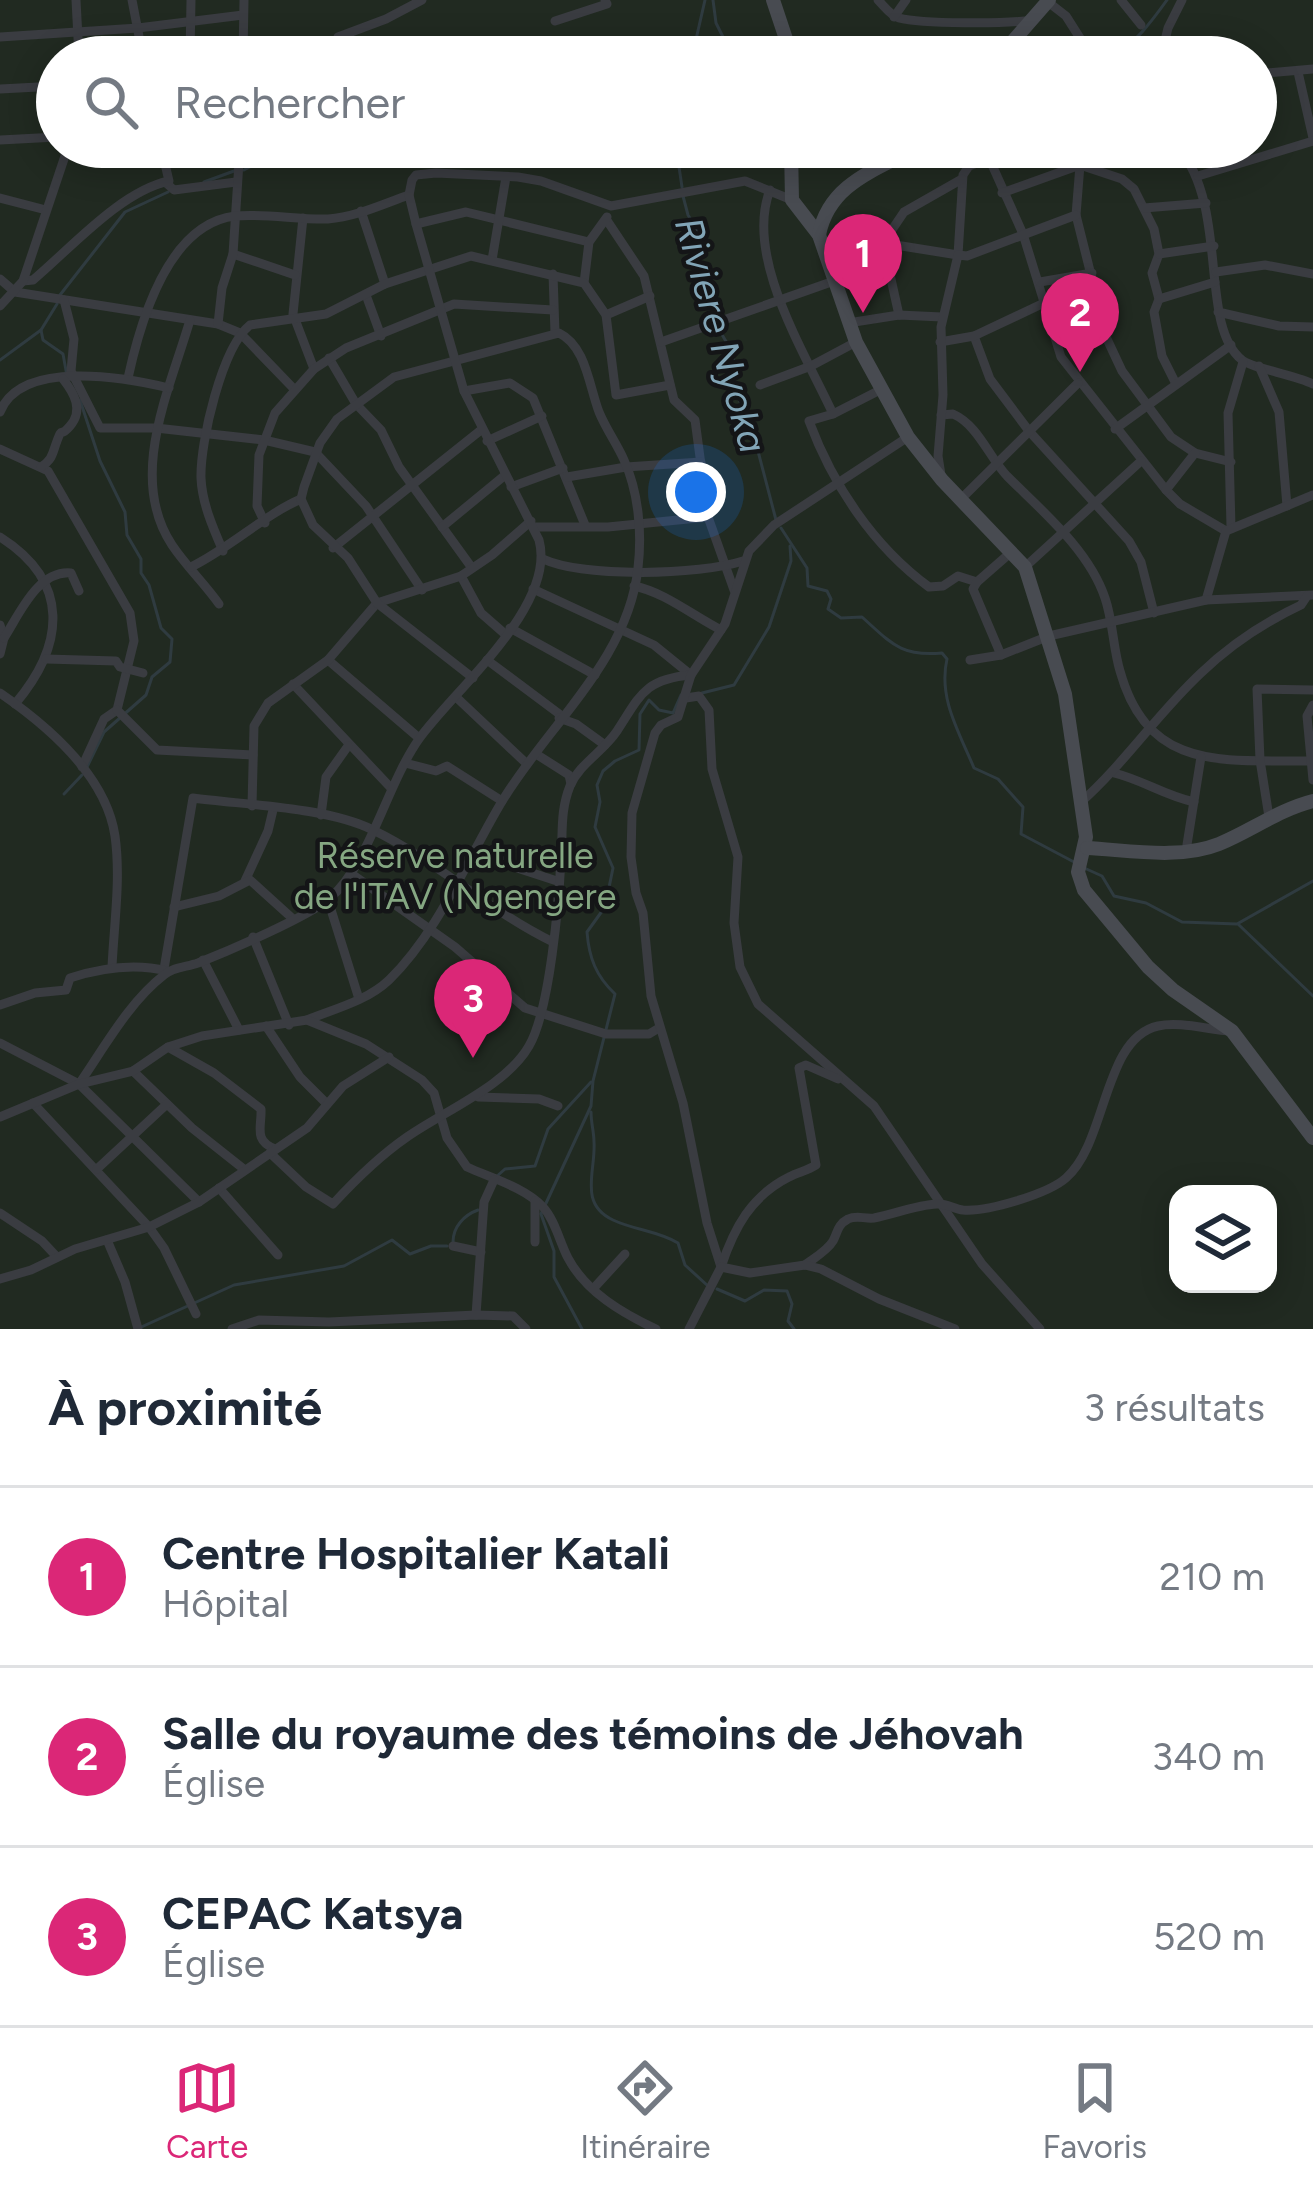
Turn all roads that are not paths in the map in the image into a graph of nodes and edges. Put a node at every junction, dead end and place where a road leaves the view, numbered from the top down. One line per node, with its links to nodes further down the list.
1 (76, 0): 20 (street)
2 (132, 0): 19 (street)
3 (190, 0): 15 (street)
4 (244, 0): 13 (street)
5 (422, 0): 25 (street)
6 (605, 0): 17 (street)
7 (773, 0): 26 (street)
8 (878, 0): 14 (street)
9 (906, 0): 14 (street)
10 (1121, 0): 18 (street)
11 (1182, 0): 29 (street)
12 (1048, 1): 16 (street); 28 (street)
13 (243, 15): 15 (street); 24 (street)
14 (894, 17): 16 (street)
15 (190, 20): 19 (street); 23 (street)
16 (1032, 20): 27 (street)
17 (555, 21)
18 (1141, 25)
19 (139, 28): 20 (street); 22 (street)
20 (77, 32): 21 (street); 30 (street)
21 (77, 36)
22 (140, 36)
23 (190, 36)
24 (243, 36)
25 (341, 36)
26 (785, 36)
27 (1018, 36)
28 (1079, 36)
29 (1166, 36)
30 (0, 37)
31 (1313, 69): 32 (street)
32 (1298, 72): 33 (street); 38 (street)
33 (1277, 73)
34 (36, 87): 35 (street)
35 (0, 89)
36 (36, 138): 37 (street)
37 (0, 140)
38 (1313, 140): 39 (street)
39 (1277, 151)
40 (61, 168): 65 (street)
41 (166, 168): 56 (street)
42 (239, 168): 55 (street)
43 (791, 168): 61 (street)
44 (878, 168): 75 (street)
45 (968, 168): 54 (street)
46 (992, 168): 58 (street)
47 (1072, 168): 58 (street)
48 (1080, 168): 67 (street)
49 (1089, 168): 64 (street)
50 (1192, 168): 52 (street)
51 (1223, 168): 52 (street)
52 (1198, 176): 62 (street)
53 (506, 177): 59 (street); 63 (street); 71 (street)
54 (962, 179): 76 (street); 80 (street)
55 (237, 180): 56 (street); 68 (street)
56 (169, 186): 89 (street)
57 (770, 190): 61 (street); 63 (street); 100 (street)
58 (1002, 193): 73 (street)
59 (409, 195): 66 (street); 72 (street)
60 (0, 198): 65 (street)
61 (792, 200): 75 (street)
62 (1206, 203): 64 (street); 77 (street)
63 (611, 206): 70 (street)
64 (1144, 208): 79 (street)
65 (46, 210): 89 (street)
66 (361, 212): 69 (street); 93 (street)
67 (1076, 215): 73 (street); 83 (street)
68 (235, 216): 69 (street); 78 (street); 105 (street)
69 (302, 218): 86 (street)
70 (606, 219): 74 (street); 96 (street)
71 (499, 221): 72 (street); 74 (street); 81 (street)
72 (416, 224): 82 (street)
73 (1023, 234): 80 (street); 91 (street)
74 (589, 242): 92 (street)
75 (822, 242): 76 (street); 90 (street)
76 (883, 243): 80 (street); 108 (street)
77 (1214, 246): 79 (street); 87 (street)
78 (233, 254): 86 (street); 113 (street)
79 (1160, 254): 98 (street)
80 (958, 255): 109 (street)
81 (491, 260): 82 (street); 84 (street)
82 (427, 268): 93 (street); 103 (street)
83 (1091, 273): 91 (street); 144 (street)
84 (554, 274): 92 (street); 104 (street)
85 (1313, 274): 87 (street)
86 (295, 275): 111 (street)
87 (1215, 277): 98 (street); 106 (street)
88 (0, 279): 94 (street)
89 (23, 281): 94 (street)
90 (834, 281): 100 (street); 112 (street)
91 (1040, 282): 101 (street)
92 (584, 283): 107 (street)
93 (385, 284): 95 (street)
94 (15, 292): 97 (street); 102 (street)
95 (366, 295): 111 (street); 117 (street)
96 (650, 296): 107 (street); 120 (street)
97 (59, 299): 99 (street); 119 (street)
98 (1159, 299): 133 (street)
99 (77, 302): 105 (street); 119 (street)
100 (782, 302): 120 (street); 128 (street)
101 (1046, 302): 118 (street); 132 (street)
102 (0, 306)
103 (441, 308): 104 (street); 117 (street); 125 (street)
104 (553, 310): 116 (street)
105 (147, 311): 110 (street); 130 (street)
106 (1218, 312): 114 (street); 123 (street)
107 (606, 315): 141 (street)
108 (899, 315): 109 (street); 112 (street)
109 (941, 317): 122 (street)
110 (190, 320): 113 (street); 137 (street)
111 (294, 320): 115 (street); 129 (street)
112 (848, 323): 121 (street)
113 (218, 324): 115 (street)
114 (1313, 327)
115 (241, 333): 139 (street); 153 (street)
116 (555, 333): 125 (street); 142 (street)
117 (381, 336): 124 (street)
118 (974, 336): 122 (street); 152 (street)
119 (74, 339): 131 (street)
120 (662, 341): 135 (street)
121 (856, 342): 128 (street); 138 (street)
122 (940, 342): 147 (street)
123 (1231, 345): 126 (street); 133 (street)
124 (329, 358): 129 (street); 143 (street)
125 (456, 358): 140 (street); 143 (street)
126 (1244, 362): 127 (street); 162 (street)
127 (1258, 364): 134 (street); 177 (street)
128 (811, 366): 136 (street); 146 (street)
129 (314, 369): 139 (street)
130 (128, 378): 131 (street); 137 (street)
131 (68, 379): 145 (street); 149 (street); 165 (street)
132 (1078, 382): 150 (street); 152 (street)
133 (1175, 382): 144 (street)
134 (1313, 384)
135 (670, 385): 141 (street); 161 (street)
136 (760, 385)
137 (169, 388): 149 (street)
138 (882, 389): 146 (street); 154 (street)
139 (295, 390): 155 (street)
140 (464, 391): 148 (street); 151 (street)
141 (616, 395): 142 (street)
142 (595, 400): 164 (street)
143 (356, 404): 158 (street); 170 (street)
144 (1144, 405): 150 (street); 159 (street)
145 (0, 412)
146 (833, 414): 169 (street)
147 (941, 415): 163 (street); 168 (street)
148 (542, 416): 156 (street); 166 (street)
149 (156, 428): 153 (street); 193 (street)
150 (1115, 429): 160 (street)
151 (481, 430): 156 (street); 170 (street)
152 (1029, 431): 163 (street); 176 (street)
153 (205, 435): 155 (street); 189 (street)
154 (908, 436): 168 (street); 169 (street)
155 (264, 440): 158 (street); 180 (street)
156 (487, 441): 167 (street)
157 (0, 449): 165 (street)
158 (315, 452): 175 (street); 178 (street)
159 (1195, 453): 162 (street); 172 (street)
160 (1141, 461): 172 (street); 176 (street)
161 (701, 462): 164 (street); 179 (street)
162 (1231, 463): 185 (street)
163 (995, 464): 174 (street); 186 (street)
164 (626, 466): 166 (street); 183 (street)
165 (41, 467): 224 (street)
166 (565, 473): 171 (street); 182 (street)
167 (504, 476): 171 (street); 184 (street)
168 (942, 480): 174 (street)
169 (838, 484): 192 (street); 200 (street)
170 (412, 485): 178 (street); 184 (street)
171 (512, 487): 181 (street)
172 (1166, 490): 185 (street)
173 (1313, 495): 177 (street)
174 (961, 499): 190 (street)
175 (301, 500): 180 (street); 188 (street)
176 (1094, 501): 186 (street); 210 (street)
177 (1287, 506): 185 (street)
178 (372, 515): 188 (street); 203 (street)
179 (708, 518): 183 (street); 194 (street)
180 (265, 523): 189 (street)
181 (533, 524): 182 (street); 191 (street); 196 (street)
182 (585, 525): 183 (street)
183 (640, 525): 197 (street)
184 (442, 527): 196 (street)
185 (1228, 529): 207 (street)
186 (1064, 533): 195 (street); 211 (street)
187 (0, 538): 199 (street)
188 (333, 548): 208 (street)
189 (223, 551): 193 (street)
190 (1009, 554): 195 (street); 200 (street)
191 (543, 560): 197 (street); 202 (street)
192 (743, 561): 194 (street); 204 (street)
193 (190, 567): 209 (street)
194 (723, 567): 197 (street); 204 (street)
195 (1025, 567): 216 (street)
196 (472, 568): 198 (street)
197 (638, 573): 201 (street)
198 (461, 577): 203 (street); 215 (street)
199 (45, 581): 205 (street); 217 (street); 220 (street)
200 (977, 582): 219 (street)
201 (634, 586): 213 (street); 214 (street)
202 (533, 589): 213 (street); 215 (street)
203 (422, 590): 208 (street)
204 (734, 590): 214 (street)
205 (79, 591)
206 (1310, 596): 207 (street); 238 (street)
207 (1206, 600): 210 (street)
208 (377, 603): 223 (street); 228 (street)
209 (219, 604)
210 (1154, 613): 211 (street)
211 (1109, 622): 216 (street); 238 (street)
212 (0, 625): 217 (street)
213 (619, 627): 226 (street); 227 (street)
214 (721, 630): 226 (street)
215 (508, 631): 221 (street); 227 (street)
216 (1049, 636): 219 (street); 257 (street)
217 (4, 638): 218 (street)
218 (0, 654)
219 (1001, 655): 222 (street)
220 (46, 659): 224 (street); 234 (street)
221 (488, 660): 228 (street); 237 (street)
222 (970, 660)
223 (328, 661): 229 (street); 239 (street)
224 (124, 668): 225 (street); 236 (street)
225 (143, 674)
226 (691, 674): 232 (street); 240 (street)
227 (595, 675): 237 (street)
228 (473, 678): 233 (street)
229 (292, 684): 241 (street); 243 (street)
230 (1313, 690): 245 (street)
231 (0, 693): 234 (street)
232 (686, 695): 285 (street); 293 (street)
233 (456, 698): 239 (street); 248 (street)
234 (15, 704): 249 (street)
235 (1313, 705): 246 (street)
236 (117, 710): 243 (street); 249 (street)
237 (561, 717): 240 (street); 242 (street)
238 (1152, 729): 244 (street); 250 (street)
239 (419, 738): 247 (street)
240 (604, 745): 252 (street)
241 (348, 746): 253 (street); 260 (street)
242 (536, 754): 248 (street); 252 (street)
243 (253, 755): 258 (street)
244 (1201, 757): 245 (street); 256 (street)
245 (1260, 760): 246 (street); 261 (street)
246 (1308, 760): 251 (street)
247 (405, 763): 253 (street); 254 (street)
248 (527, 764): 254 (street)
249 (82, 767): 277 (street)
250 (1114, 773): 256 (street); 257 (street)
251 (1313, 780)
252 (572, 784): 268 (street)
253 (392, 788): 262 (street)
254 (502, 801): 263 (street)
255 (1313, 801): 261 (street)
256 (1194, 802): 264 (street)
257 (1080, 803): 265 (street)
258 (252, 806): 259 (street); 271 (street)
259 (273, 810): 260 (street); 267 (street)
260 (321, 815): 262 (street)
261 (1269, 817): 264 (street)
262 (371, 829): 266 (street); 269 (street)
263 (477, 847): 268 (street); 269 (street)
264 (1186, 850): 265 (street)
265 (1082, 861): 287 (street)
266 (353, 875): 270 (street); 273 (street)
267 (245, 881): 271 (street); 272 (street)
268 (557, 881): 275 (street)
269 (455, 884): 273 (street); 275 (street)
270 (328, 900): 272 (street); 279 (street)
271 (174, 907): 278 (street)
272 (292, 918): 274 (street)
273 (428, 927): 279 (street); 281 (street)
274 (254, 937): 276 (street); 283 (street)
275 (553, 942): 281 (street)
276 (203, 960): 278 (street); 286 (street)
277 (112, 968): 278 (street); 280 (street)
278 (165, 970): 292 (street)
279 (358, 999): 282 (street)
280 (0, 1005)
281 (539, 1015): 285 (street); 294 (street)
282 (307, 1020): 283 (street); 290 (street)
283 (290, 1024): 284 (street)
284 (266, 1026): 286 (street); 297 (street)
285 (659, 1028): 321 (street)
286 (239, 1030): 289 (street)
287 (1232, 1031): 302 (street); 310 (street)
288 (0, 1042): 292 (street)
289 (168, 1047): 291 (street); 303 (street)
290 (388, 1057): 297 (street); 300 (street)
291 (133, 1071): 292 (street); 296 (street)
292 (79, 1084): 295 (street); 301 (street)
293 (852, 1085): 310 (street); 321 (street)
294 (478, 1097): 298 (street); 300 (street)
295 (32, 1103): 299 (street); 304 (street)
296 (166, 1104): 301 (street); 305 (street)
297 (327, 1104): 303 (street)
298 (558, 1106)
299 (0, 1117)
300 (438, 1117): 303 (street); 306 (street)
301 (133, 1137): 304 (street); 308 (street)
302 (1313, 1138)
303 (273, 1151): 305 (street)
304 (97, 1169): 312 (street)
305 (245, 1170): 307 (street)
306 (494, 1180): 309 (street); 316 (street)
307 (219, 1188): 308 (street); 318 (street)
308 (199, 1202): 312 (street)
309 (538, 1203): 314 (street); 323 (street)
310 (940, 1203): 320 (street); 333 (street)
311 (0, 1213): 319 (street)
312 (148, 1227): 313 (street); 324 (street)
313 (107, 1240): 319 (street); 327 (street)
314 (536, 1241)
315 (453, 1246): 316 (street)
316 (481, 1252): 325 (street)
317 (625, 1254): 323 (street)
318 (278, 1255)
319 (57, 1258): 322 (street)
320 (805, 1265): 321 (street); 332 (street)
321 (721, 1267): 331 (street)
322 (0, 1279)
323 (593, 1289): 330 (street)
324 (196, 1314)
325 (476, 1315): 326 (street); 329 (street)
326 (260, 1324): 328 (street)
327 (138, 1329)
328 (232, 1329)
329 (526, 1329)
330 (656, 1329)
331 (689, 1329)
332 (955, 1329)
333 (1040, 1329)

